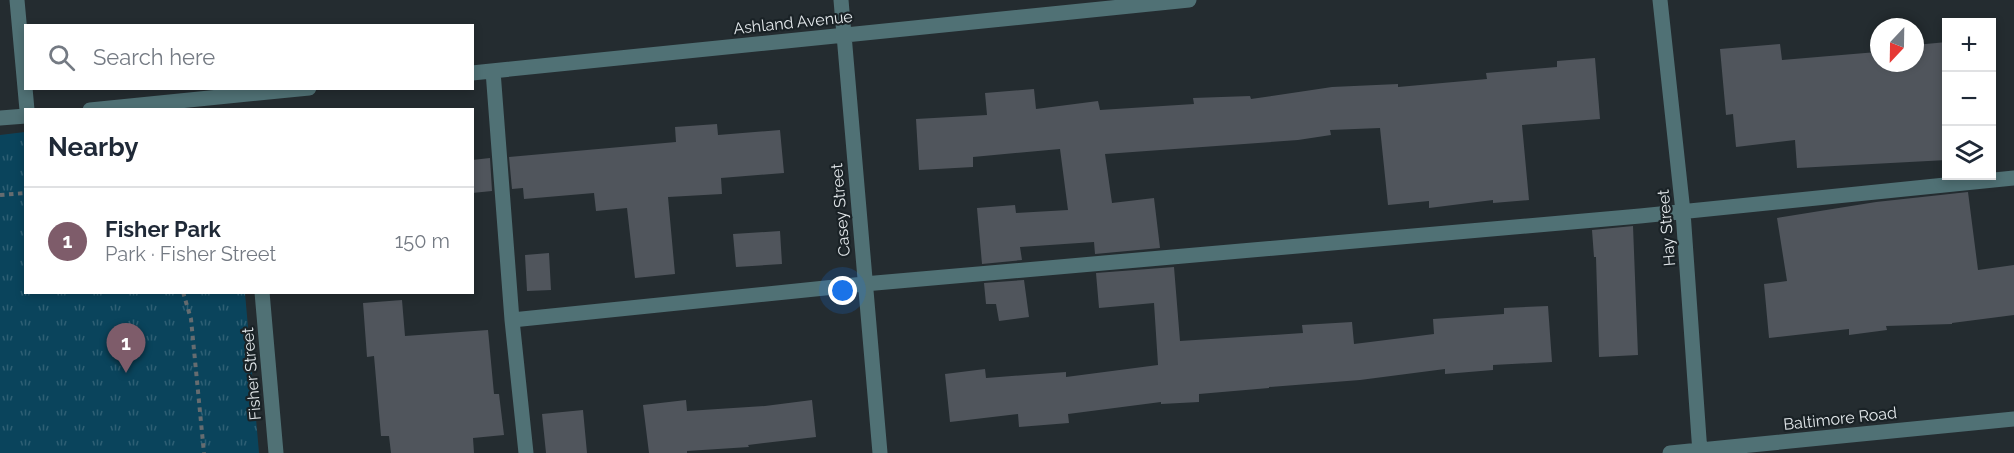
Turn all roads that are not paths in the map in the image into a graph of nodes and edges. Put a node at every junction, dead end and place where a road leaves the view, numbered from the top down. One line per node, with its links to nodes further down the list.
1 (17, 0): 8 (street)
2 (841, 0): 5 (street, Casey Street)
3 (1189, 0): 5 (street, Ashland Avenue)
4 (1660, 0): 17 (street, Hay Street)
5 (844, 34): 6 (street, Ashland Avenue); 18 (street, Casey Street)
6 (493, 71): 7 (street, Ashland Avenue); 20 (street)
7 (474, 73)
8 (24, 77)
9 (25, 90): 12 (street)
10 (300, 90): 11 (street)
11 (245, 102): 13 (street)
12 (27, 108)
13 (129, 108)
14 (24, 116): 15 (street)
15 (0, 118)
16 (2014, 178): 17 (street)
17 (1683, 212): 18 (street); 22 (street, Hay Street)
18 (864, 284): 20 (street); 25 (street, Casey Street)
19 (262, 294): 23 (street, Fisher Street)
20 (512, 320): 24 (street)
21 (2014, 419): 22 (street, Baltimore Road)
22 (1700, 452): 26 (street, Baltimore Road)
23 (276, 453)
24 (526, 453)
25 (880, 453)
26 (1670, 453)

